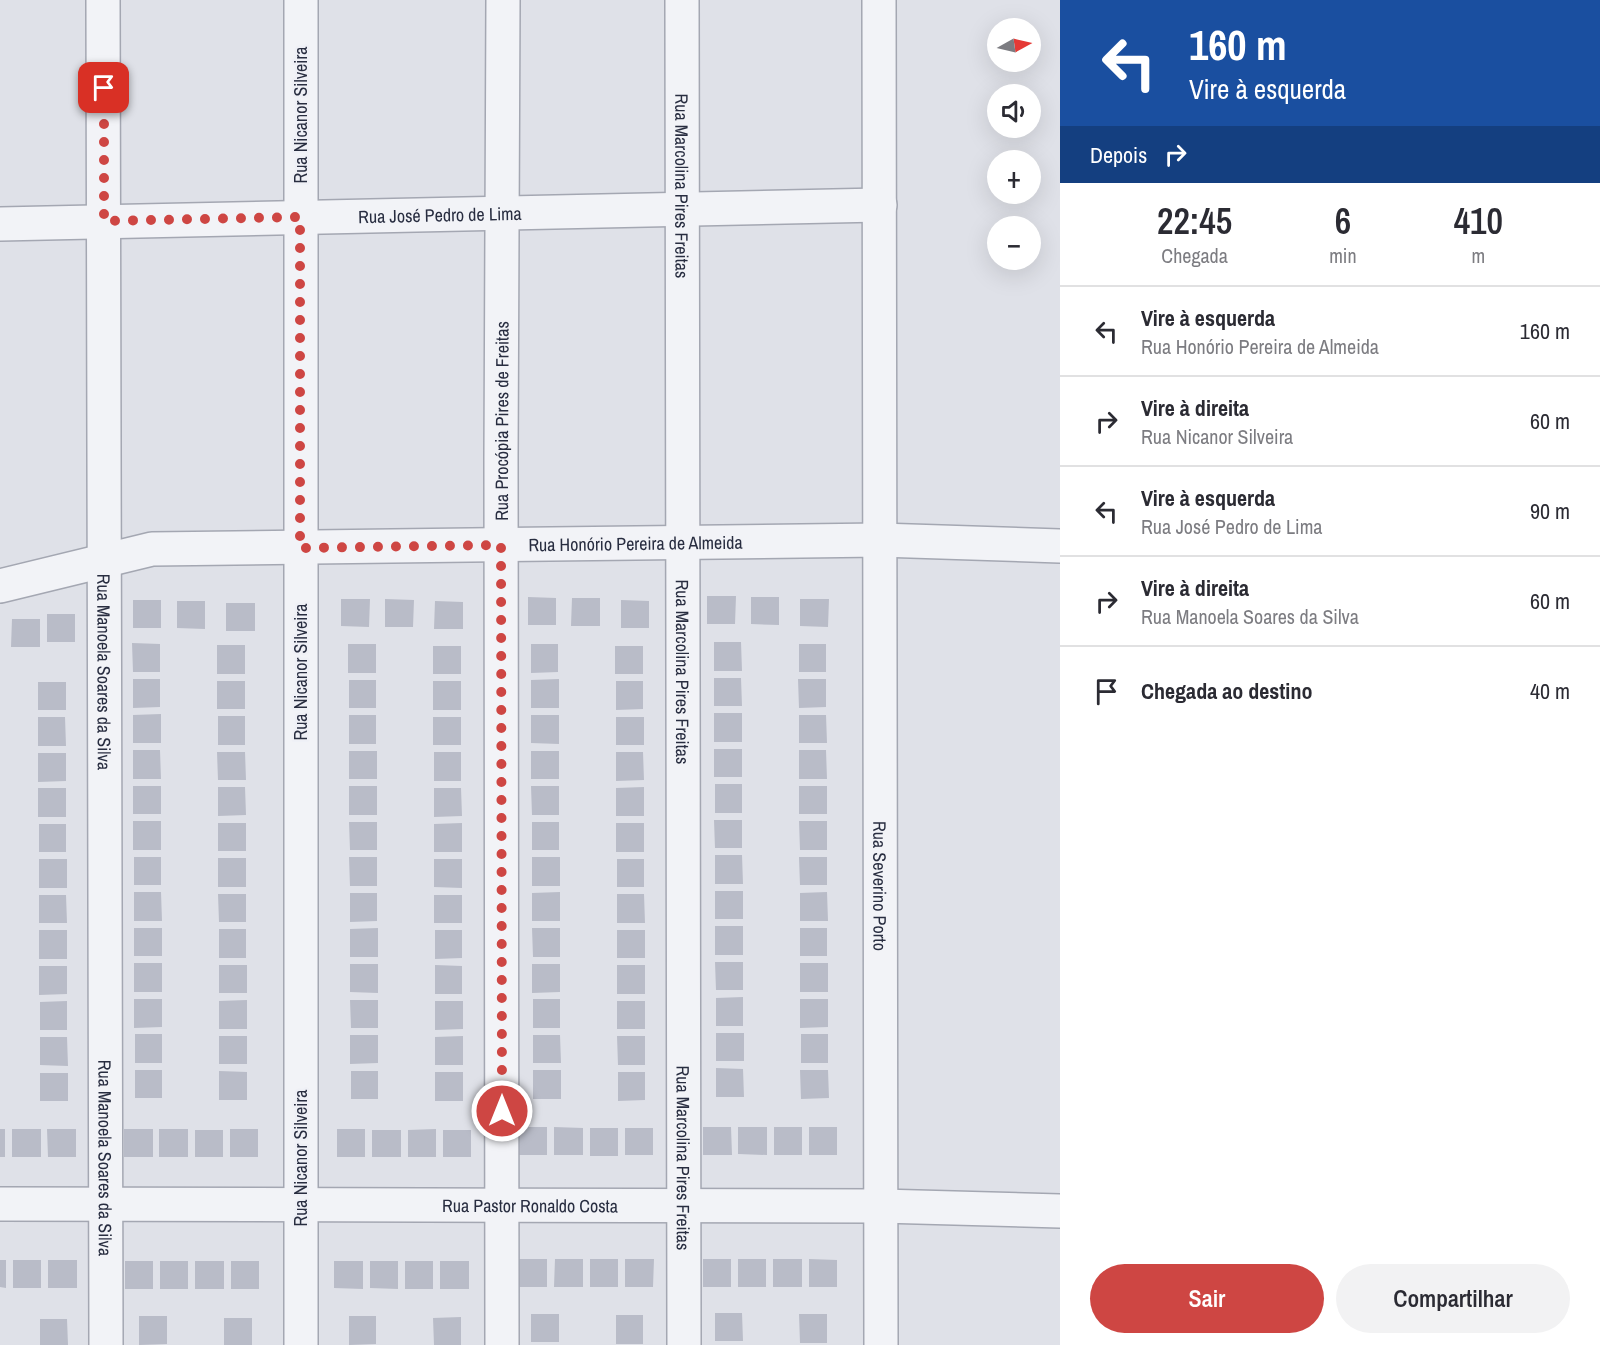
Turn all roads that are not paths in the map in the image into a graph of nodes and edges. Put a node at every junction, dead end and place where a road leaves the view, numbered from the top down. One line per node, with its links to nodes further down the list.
1 (103, 0): 10 (street, Rua Manoela Soares da Silva)
2 (300, 0): 9 (street, Rua Nicanor Silveira)
3 (503, 0): 8 (street, Rua Procópia Pires de Freitas)
4 (682, 0): 7 (street, Rua Marcolina Pires Freitas)
5 (879, 0): 6 (street, Rua Severino Porto)
6 (880, 205): 7 (street, Rua José Pedro de Lima); 12 (street, Rua Severino Porto)
7 (683, 209): 8 (street, Rua José Pedro de Lima); 13 (street, Rua Marcolina Pires Freitas)
8 (502, 213): 9 (street, Rua José Pedro de Lima); 14 (street, Rua Procópia Pires de Freitas)
9 (300, 217): 10 (street, Rua José Pedro de Lima); 16 (street, Rua Nicanor Silveira)
10 (104, 221): 11 (street, Rua José Pedro de Lima); 17 (street, Rua Manoela Soares da Silva)
11 (0, 224)
12 (880, 540): 13 (street, Rua Honório Pereira de Almeida); 15 (street, Rua Honório Pereira de Almeida); 24 (street, Rua Severino Porto)
13 (683, 543): 14 (street, Rua Honório Pereira de Almeida); 23 (street, Rua Marcolina Pires Freitas)
14 (501, 545): 16 (street, Rua Honório Pereira de Almeida); 22 (street, Rua Procópia Pires de Freitas)
15 (1060, 546)
16 (300, 548): 17 (street, Rua Honório Pereira de Almeida); 21 (street, Rua Nicanor Silveira)
17 (104, 560): 18 (street, Rua Honório Pereira de Almeida); 20 (street, Rua Manoela Soares da Silva)
18 (0, 586)
19 (0, 1204): 20 (street, Rua Pastor Ronaldo Costa)
20 (105, 1204): 21 (street, Rua Pastor Ronaldo Costa); 26 (street, Rua Manoela Soares da Silva)
21 (300, 1205): 22 (street, Rua Pastor Ronaldo Costa); 27 (street, Rua Nicanor Silveira)
22 (502, 1205): 23 (street, Rua Pastor Ronaldo Costa); 28 (street, Rua Procópia Pires de Freitas)
23 (684, 1205): 24 (street, Rua Pastor Ronaldo Costa); 29 (street, Rua Marcolina Pires Freitas)
24 (881, 1206): 25 (street, Rua Pastor Ronaldo Costa); 30 (street, Rua Severino Porto)
25 (1060, 1211)
26 (106, 1345)
27 (301, 1345)
28 (502, 1345)
29 (684, 1345)
30 (881, 1345)

